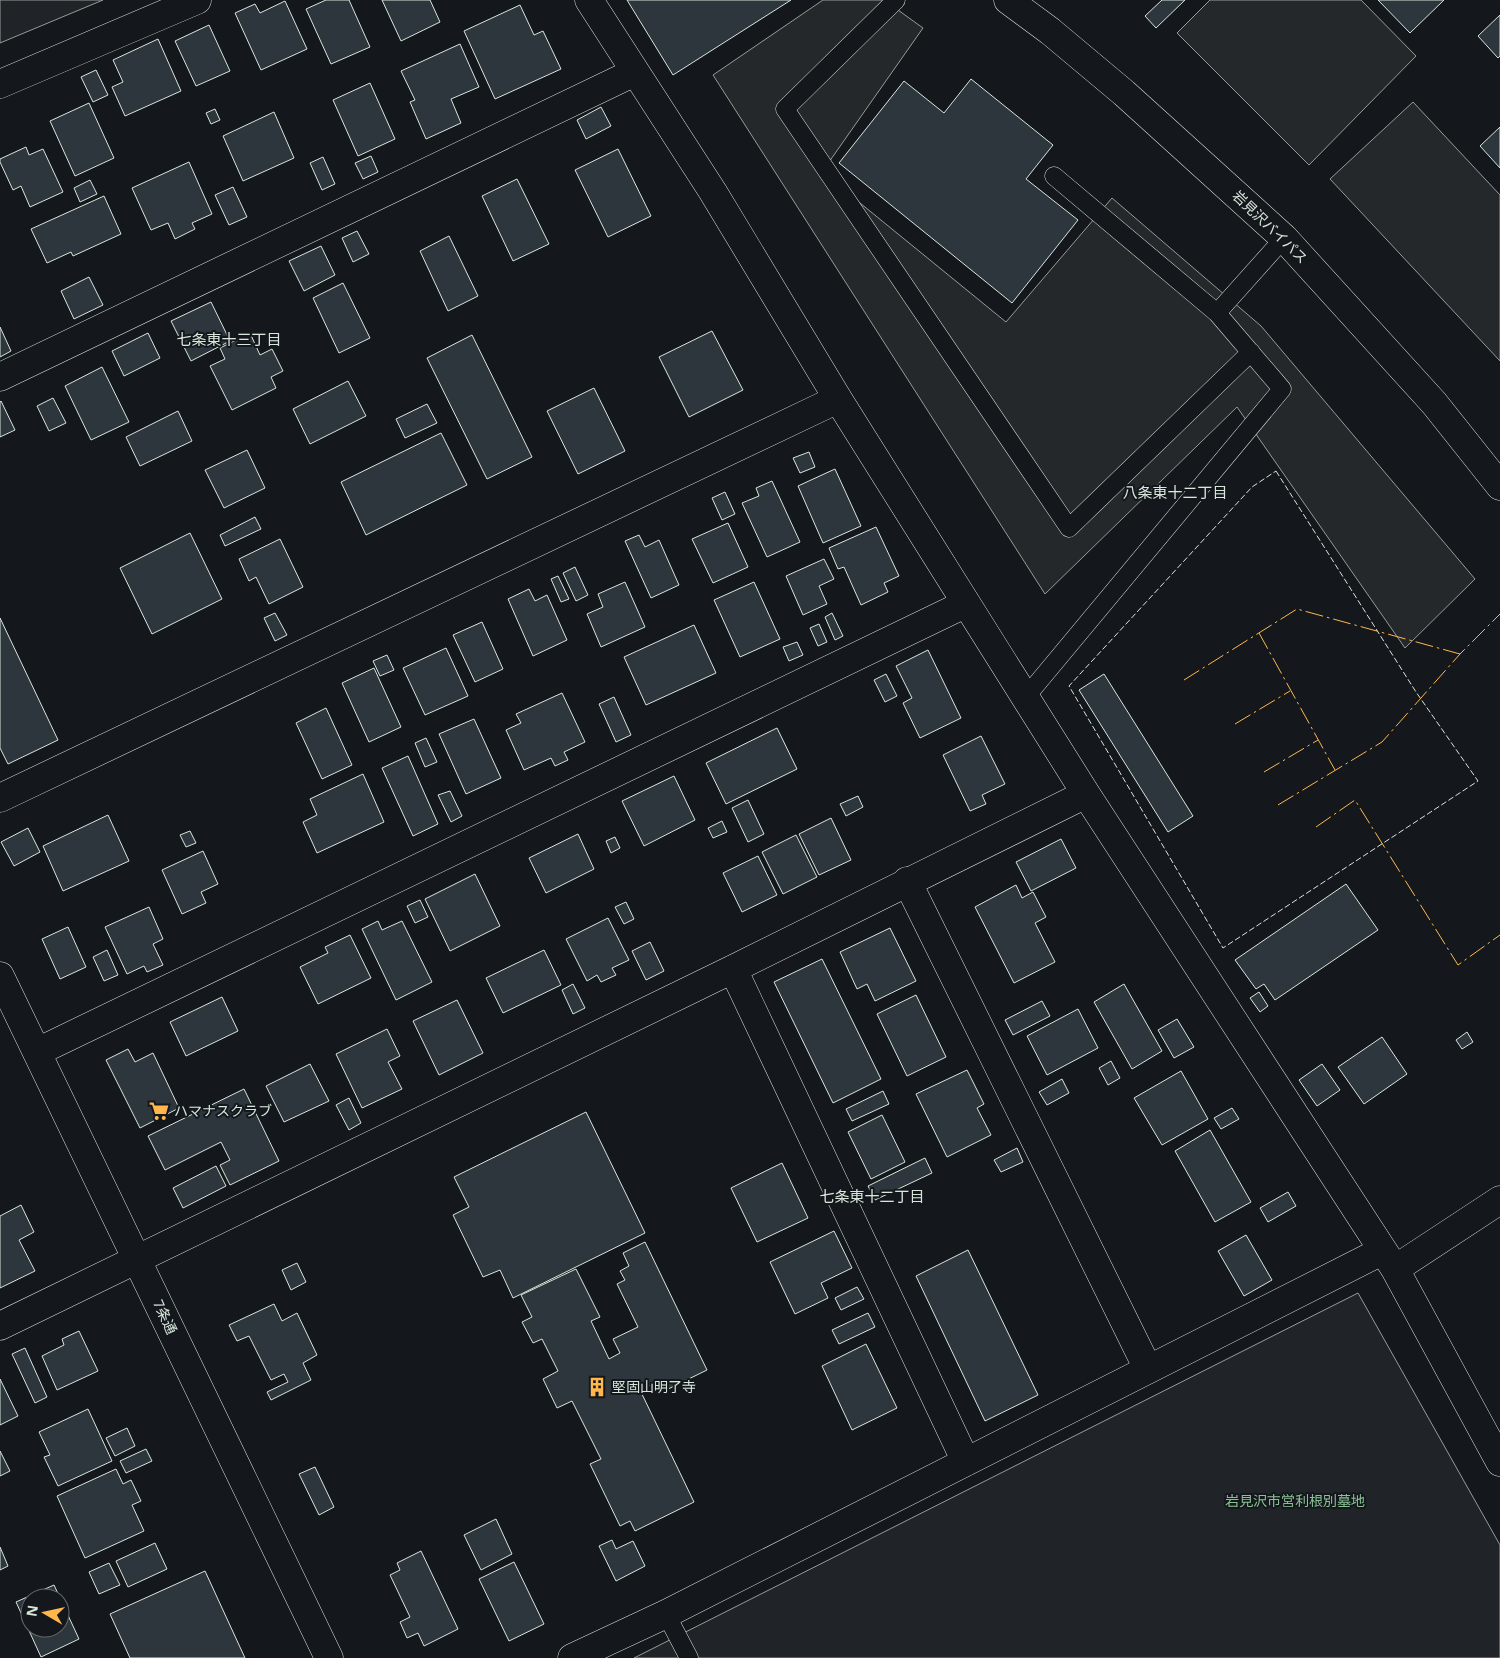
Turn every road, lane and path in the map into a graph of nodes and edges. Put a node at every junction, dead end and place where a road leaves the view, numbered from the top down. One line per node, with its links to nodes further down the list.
1 (197, 0): 6 (main road)
2 (588, 0): 5 (main road)
3 (896, 0): 10 (lane)
4 (1008, 0): 8 (main road, 岩見沢バイパス)
5 (635, 72): 11 (main road); 12 (main road)
6 (0, 84)
7 (1054, 176): 9 (lane)
8 (1284, 238): 9 (lane); 13 (main road, 岩見沢バイパス)
9 (1217, 313): 10 (lane)
10 (1251, 352): 15 (lane)
11 (0, 377)
12 (838, 400): 14 (main road); 17 (main road)
13 (1500, 486)
14 (965, 604): 15 (main road); 21 (main road)
15 (1025, 698): 16 (main road)
16 (1086, 794): 18 (main road); 24 (main road)
17 (0, 798)
18 (907, 882): 19 (main road); 26 (main road)
19 (733, 969): 23 (main road); 27 (main road)
20 (0, 976): 21 (main road, 7条通)
21 (37, 1052): 23 (main road, 7条通)
22 (1500, 1200): 24 (main road)
23 (137, 1259): 25 (main road); 30 (main road, 7条通)
24 (1388, 1260): 26 (main road); 28 (main road)
25 (0, 1326)
26 (1148, 1369): 27 (main road)
27 (966, 1462): 29 (main road)
28 (1500, 1462)
29 (666, 1614): 31 (main road); 32 (lane)
30 (329, 1658)
31 (572, 1658)
32 (689, 1658)

